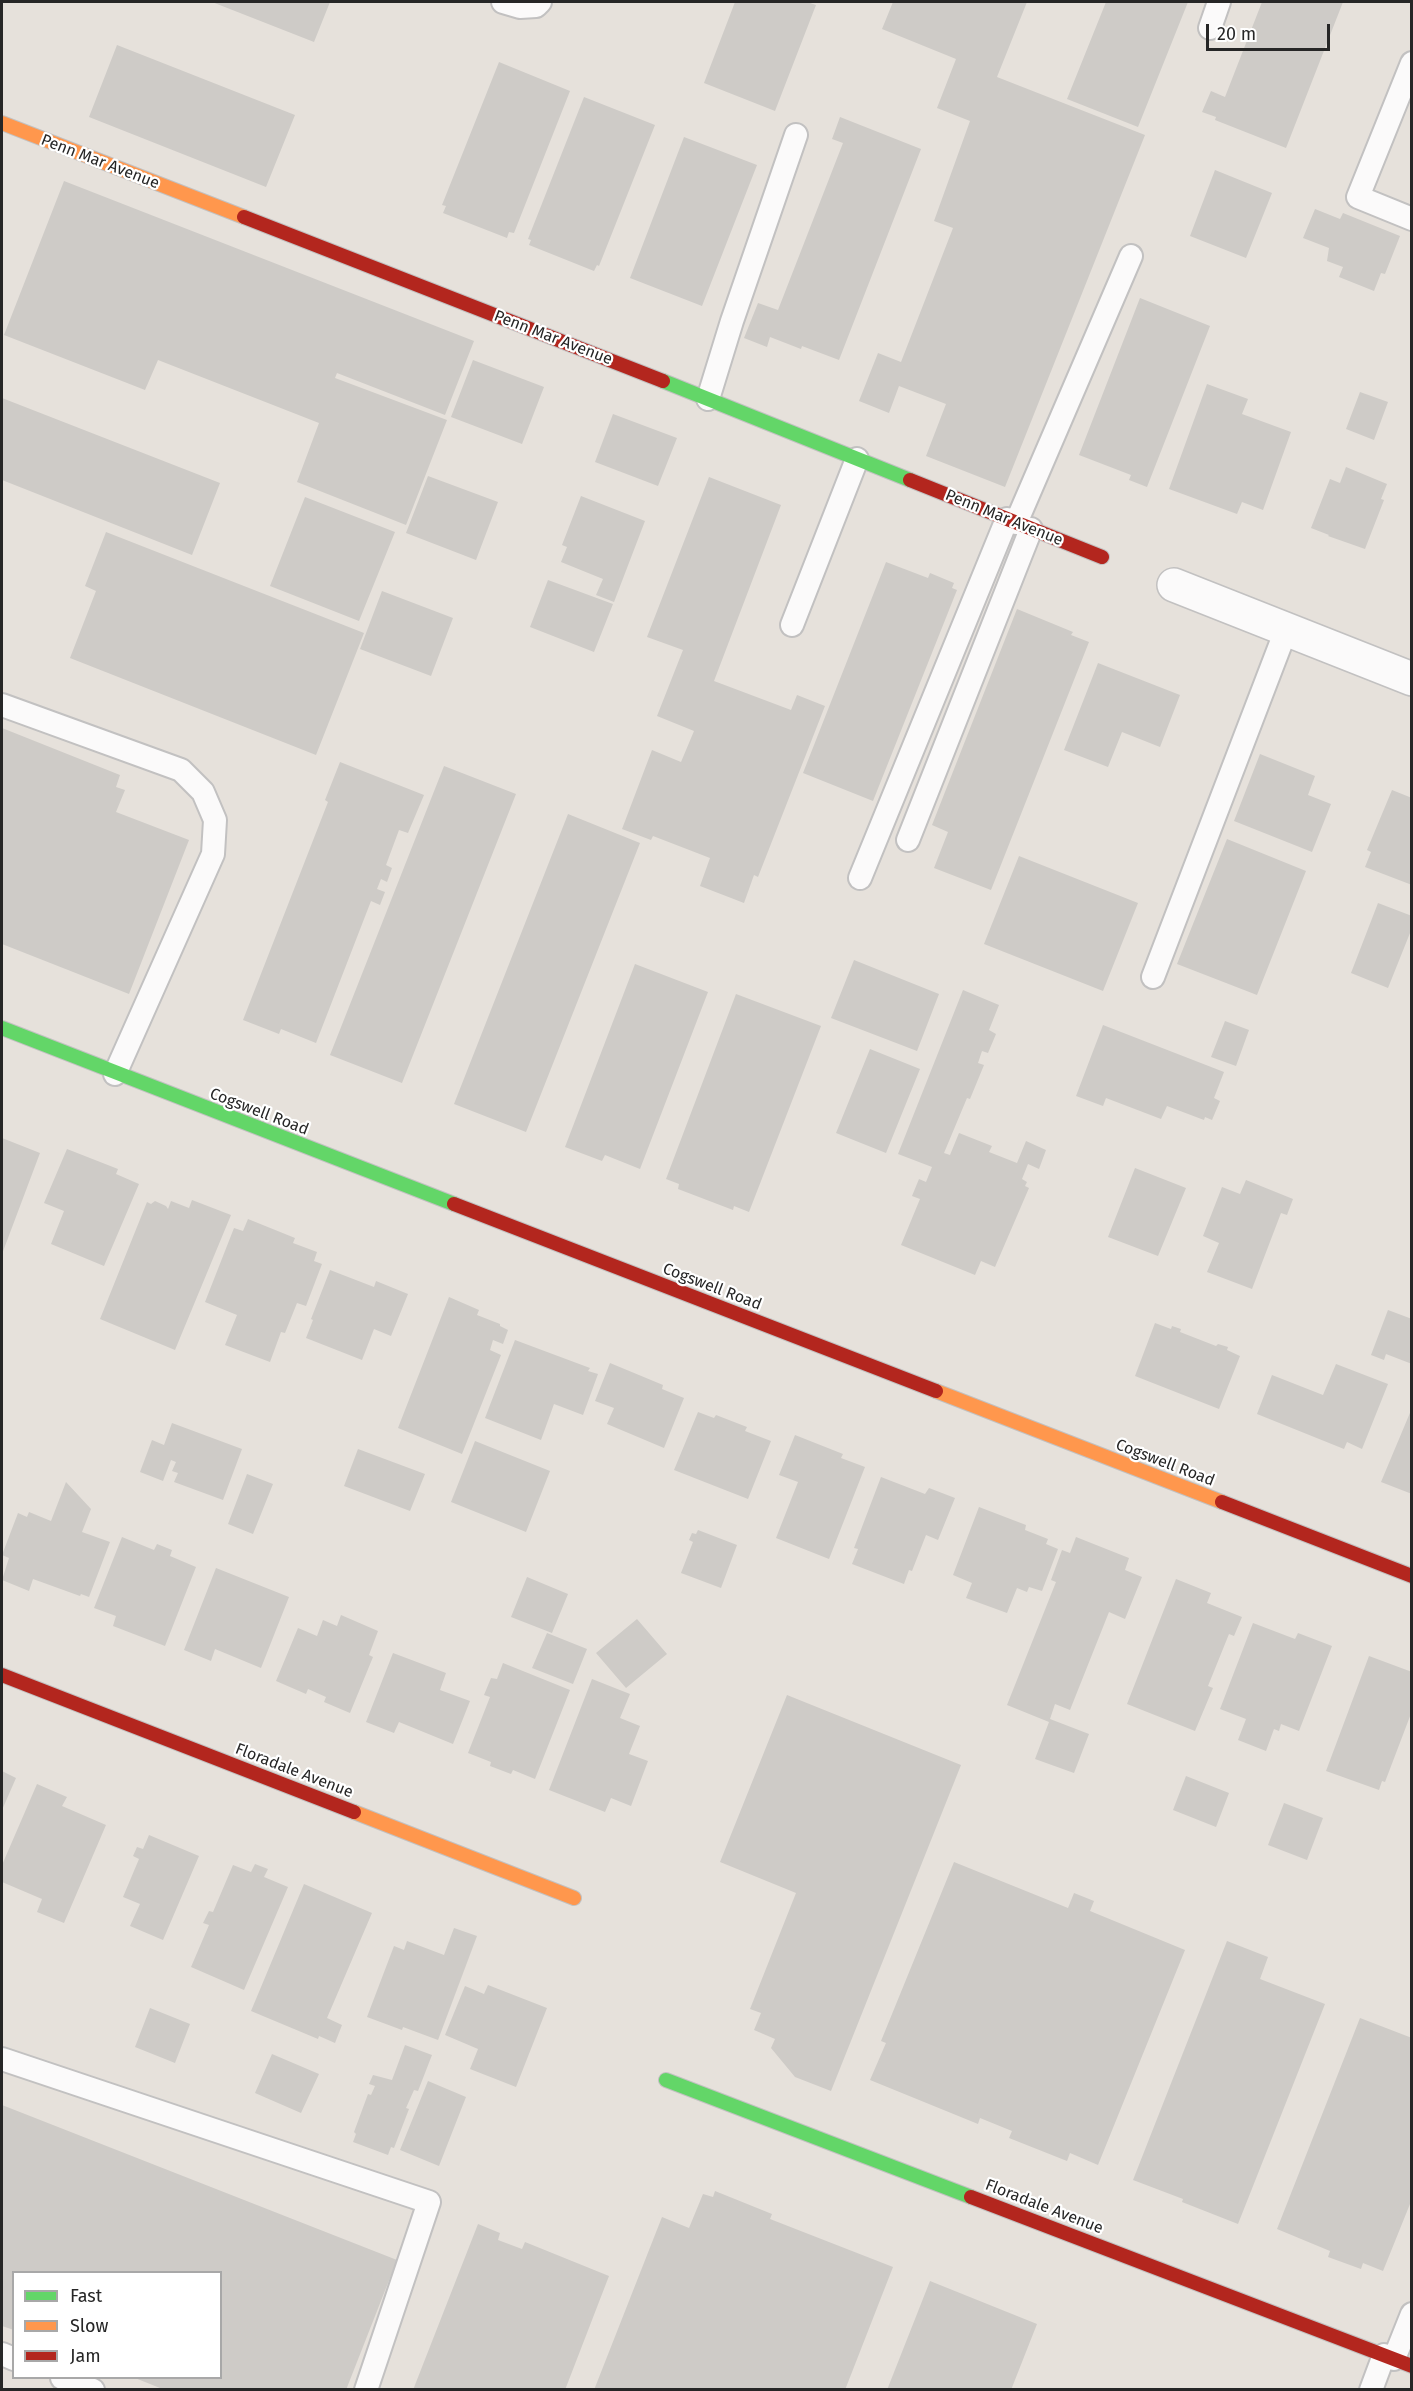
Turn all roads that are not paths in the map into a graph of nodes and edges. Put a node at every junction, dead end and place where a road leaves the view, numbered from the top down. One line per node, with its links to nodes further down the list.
1 (503, 2): 2 (lane)
2 (540, 2)
3 (1220, 2): 4 (lane)
4 (1210, 28)
5 (1409, 74): 8 (lane)
6 (2, 123): 10 (street, Penn Mar Avenue)
7 (796, 135): 10 (lane)
8 (1412, 219)
9 (1131, 256): 12 (lane)
10 (708, 399): 11 (street, Penn Mar Avenue)
11 (857, 459): 12 (street, Penn Mar Avenue); 15 (lane)
12 (1018, 524): 13 (street, Penn Mar Avenue); 19 (lane); 20 (lane)
13 (1102, 557)
14 (1174, 585): 16 (street)
15 (792, 625)
16 (1286, 630): 17 (street); 21 (lane)
17 (1412, 679)
18 (2, 705): 23 (lane)
19 (908, 840)
20 (860, 878)
21 (1153, 977)
22 (2, 1028): 23 (street, Cogswell Road)
23 (115, 1074): 24 (street, Cogswell Road)
24 (1412, 1576)
25 (2, 1675): 26 (street, Floradale Avenue)
26 (574, 1898)
27 (2, 2059): 33 (lane)
28 (666, 2080): 30 (street, Floradale Avenue)
29 (1412, 2314): 30 (lane)
30 (1396, 2360): 34 (lane)
31 (65, 2379): 32 (lane)
32 (93, 2390)
33 (366, 2390)
34 (1371, 2390)

